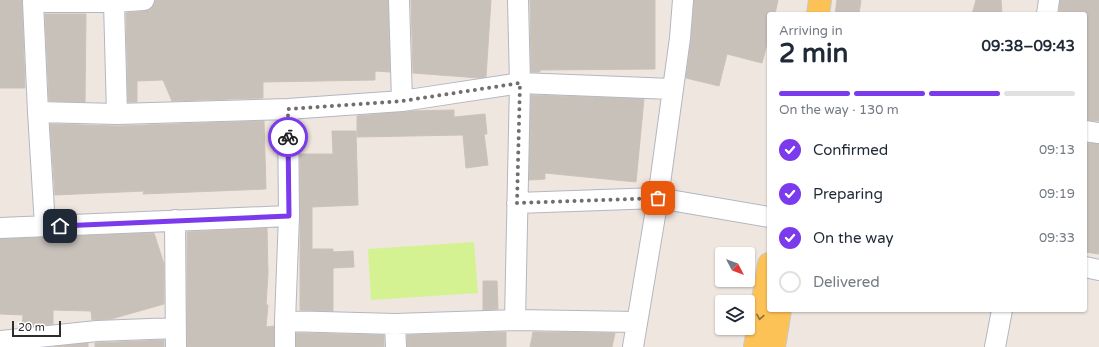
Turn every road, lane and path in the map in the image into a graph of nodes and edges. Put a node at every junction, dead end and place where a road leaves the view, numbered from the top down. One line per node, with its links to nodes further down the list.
1 (144, 0): 8 (street)
2 (399, 0): 13 (street)
3 (518, 0): 11 (street)
4 (683, 0): 12 (street)
5 (820, 0): 9 (main road)
6 (1049, 0): 10 (street)
7 (33, 1): 8 (street); 15 (street)
8 (114, 2): 16 (street)
9 (818, 12)
10 (1047, 12)
11 (520, 83): 12 (street); 13 (street); 20 (street)
12 (672, 89): 19 (street)
13 (402, 101): 14 (street)
14 (288, 109): 16 (street); 21 (street)
15 (38, 112): 16 (street); 24 (street)
16 (117, 114)
17 (1087, 131): 18 (street)
18 (1099, 133)
19 (658, 198): 20 (street); 22 (street); 33 (street)
20 (517, 203): 31 (street)
21 (289, 216): 23 (street); 32 (street)
22 (767, 217)
23 (175, 220): 24 (street); 35 (street)
24 (46, 226): 25 (street)
25 (0, 228)
26 (1087, 267): 27 (street)
27 (1099, 270)
28 (767, 276): 41 (main road, one-way to 41)
29 (780, 312): 42 (main road)
30 (1002, 312): 43 (street)
31 (515, 320): 33 (street); 34 (street)
32 (285, 321): 34 (street); 38 (street)
33 (637, 322): 40 (street)
34 (394, 324): 39 (street)
35 (176, 337): 36 (street)
36 (97, 339): 37 (street)
37 (0, 341)
38 (285, 347)
39 (396, 347)
40 (633, 347)
41 (755, 347)
42 (774, 347)
43 (995, 347)

